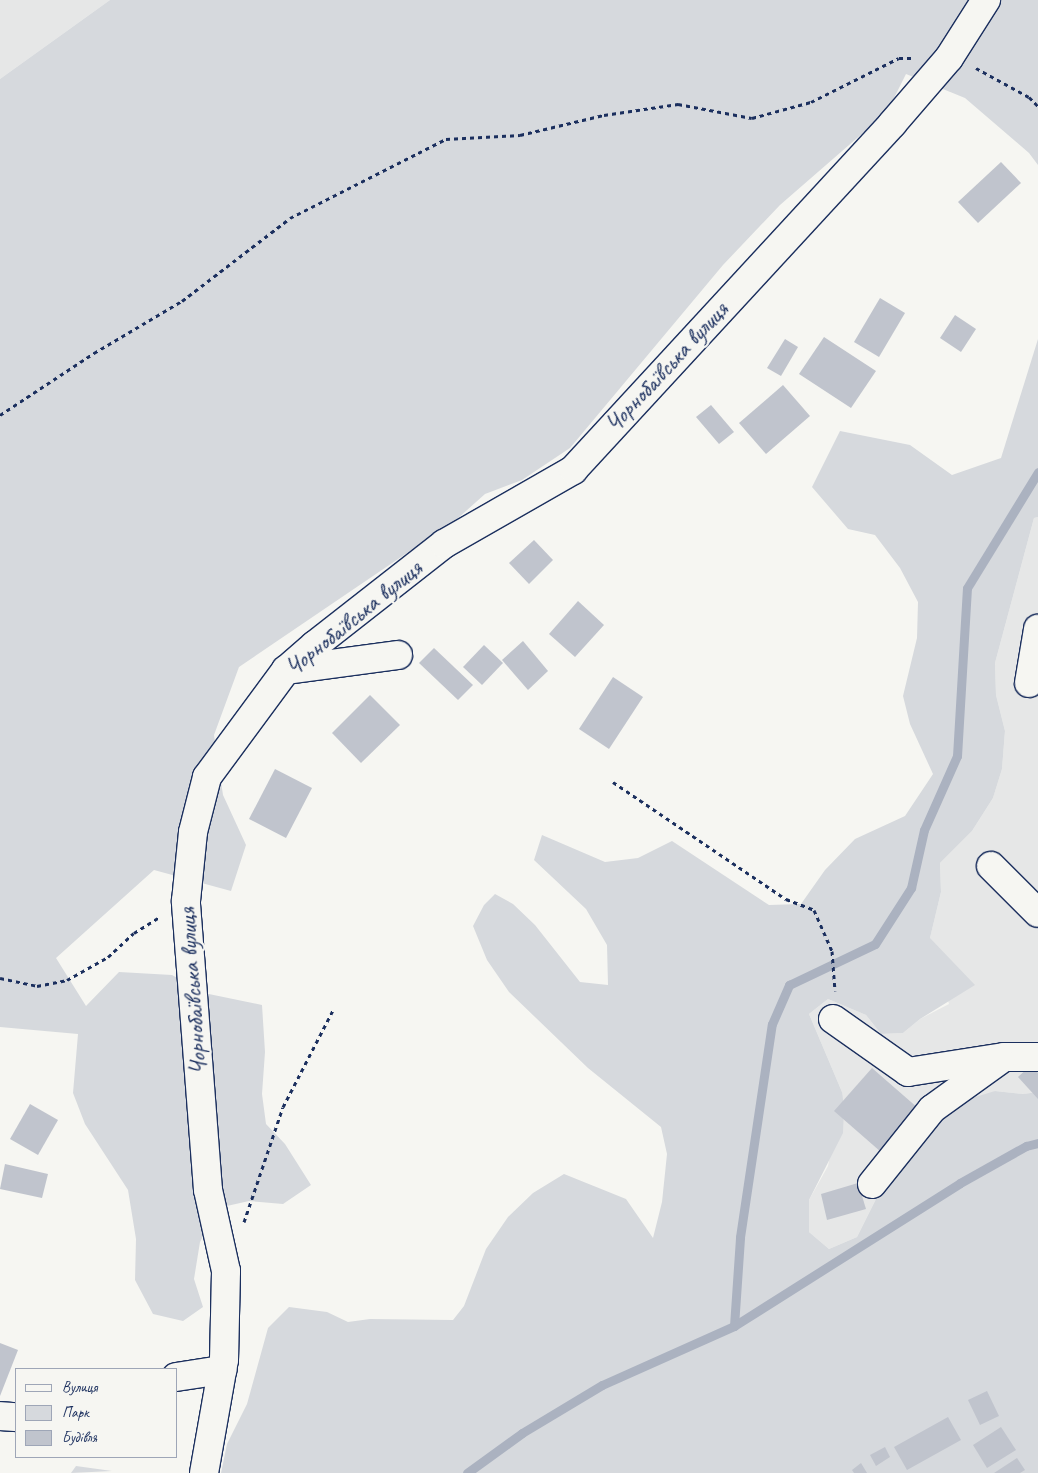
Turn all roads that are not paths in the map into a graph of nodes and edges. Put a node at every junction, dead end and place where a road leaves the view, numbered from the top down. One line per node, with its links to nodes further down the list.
1 (986, 0): 4 (street, Чорнобаївська вулиця)
2 (1038, 629): 5 (street)
3 (398, 655): 4 (street)
4 (286, 670): 12 (street, Чорнобаївська вулиця)
5 (1029, 683)
6 (991, 866): 7 (street)
7 (1038, 913)
8 (833, 1019): 10 (street)
9 (1038, 1057): 10 (street)
10 (1004, 1058): 11 (street)
11 (872, 1184)
12 (222, 1370): 13 (street); 16 (street, Чорнобаївська вулиця)
13 (178, 1377)
14 (0, 1416): 15 (street)
15 (15, 1417)
16 (204, 1473)

